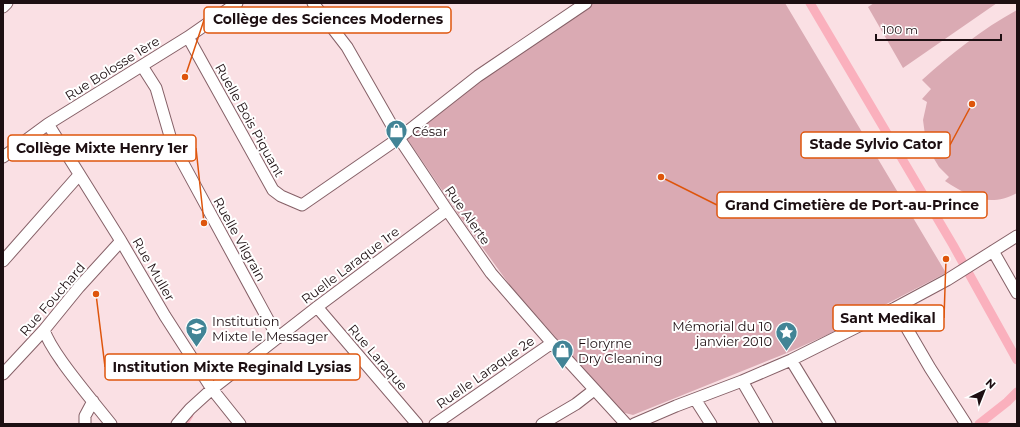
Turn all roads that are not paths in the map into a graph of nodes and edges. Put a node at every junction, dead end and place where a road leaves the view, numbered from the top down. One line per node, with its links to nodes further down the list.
1 (7, 3): 5 (street)
2 (237, 3): 6 (street, Rue Bolosse 1ère)
3 (313, 3): 9 (street, Rue Alerte)
4 (586, 3): 9 (street)
5 (3, 7)
6 (188, 37): 7 (street, Rue Bolosse 1ère); 9 (street, Ruelle Bois Piquant)
7 (142, 66): 8 (street, Rue Bolosse 1ère); 21 (street, Ruelle Vilgrain)
8 (48, 124): 10 (street, Rue Bolosse 1ère); 11 (street, Rue Muller)
9 (399, 138): 12 (street, Rue Alerte)
10 (3, 157)
11 (79, 175): 14 (street, Rue Muller); 16 (street)
12 (447, 210): 18 (street, Ruelle Laraque 1re); 22 (street, Rue Alerte)
13 (1017, 236): 15 (street)
14 (121, 241): 20 (street, Rue Fouchard); 26 (street, Rue Muller)
15 (993, 251): 17 (street); 19 (street)
16 (3, 261)
17 (1017, 294)
18 (317, 307): 21 (street, Ruelle Laraque 1re); 34 (street, Rue Laraque)
19 (895, 308): 23 (street); 42 (street)
20 (44, 330): 24 (street, Rue Fouchard); 29 (street)
21 (278, 338): 26 (street, Ruelle Laraque 1re)
22 (552, 343): 27 (street, Rue Alerte); 35 (street, Ruelle Laraque 2e)
23 (792, 360): 25 (street); 41 (street)
24 (3, 374)
25 (742, 381): 28 (street); 40 (street)
26 (212, 389): 32 (street, Ruelle Laraque 1re); 33 (street, Rue Muller)
27 (594, 390): 36 (street); 37 (street, Rue Alerte)
28 (695, 399): 38 (street); 39 (street)
29 (94, 402): 30 (street); 31 (street)
30 (85, 424)
31 (111, 424)
32 (178, 424)
33 (240, 424)
34 (417, 424)
35 (435, 424)
36 (542, 424)
37 (626, 424)
38 (634, 424)
39 (711, 424)
40 (767, 424)
41 (830, 424)
42 (966, 424)

